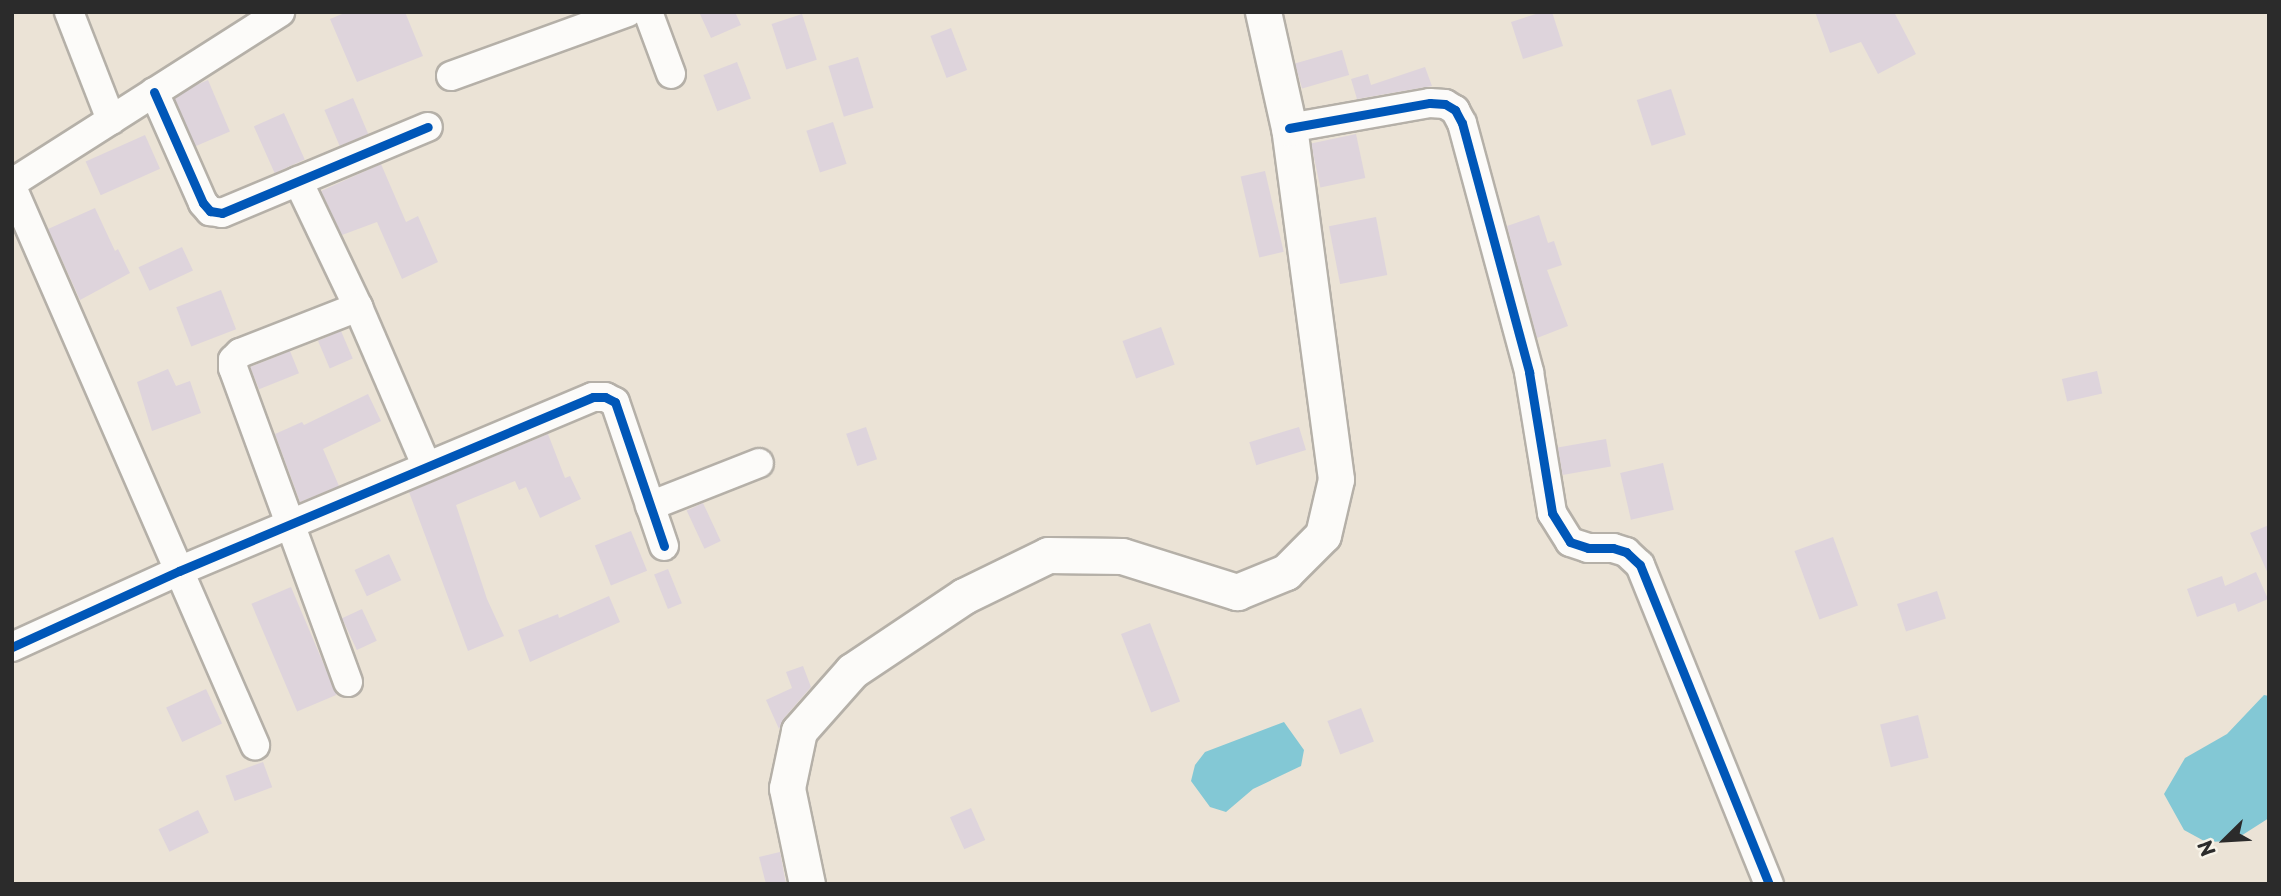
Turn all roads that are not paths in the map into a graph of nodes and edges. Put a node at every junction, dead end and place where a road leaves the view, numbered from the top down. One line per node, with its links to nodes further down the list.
1 (69, 12): 9 (street)
2 (280, 12): 8 (street)
3 (628, 12): 7 (street)
4 (648, 12): 6 (street)
5 (1263, 12): 11 (main road)
6 (671, 74)
7 (451, 76)
8 (154, 92): 9 (street); 12 (street)
9 (111, 120): 13 (street)
10 (428, 127): 12 (street)
11 (1289, 128): 24 (main road); 25 (street)
12 (298, 181): 14 (street)
13 (12, 185): 20 (street)
14 (358, 307): 16 (street); 18 (street)
15 (759, 463): 17 (street)
16 (426, 465): 17 (street); 18 (street)
17 (650, 506): 19 (street)
18 (288, 524): 20 (street); 22 (street)
19 (664, 546)
20 (179, 571): 21 (street); 23 (street)
21 (12, 647)
22 (348, 682)
23 (255, 745)
24 (807, 884)
25 (1769, 884)

